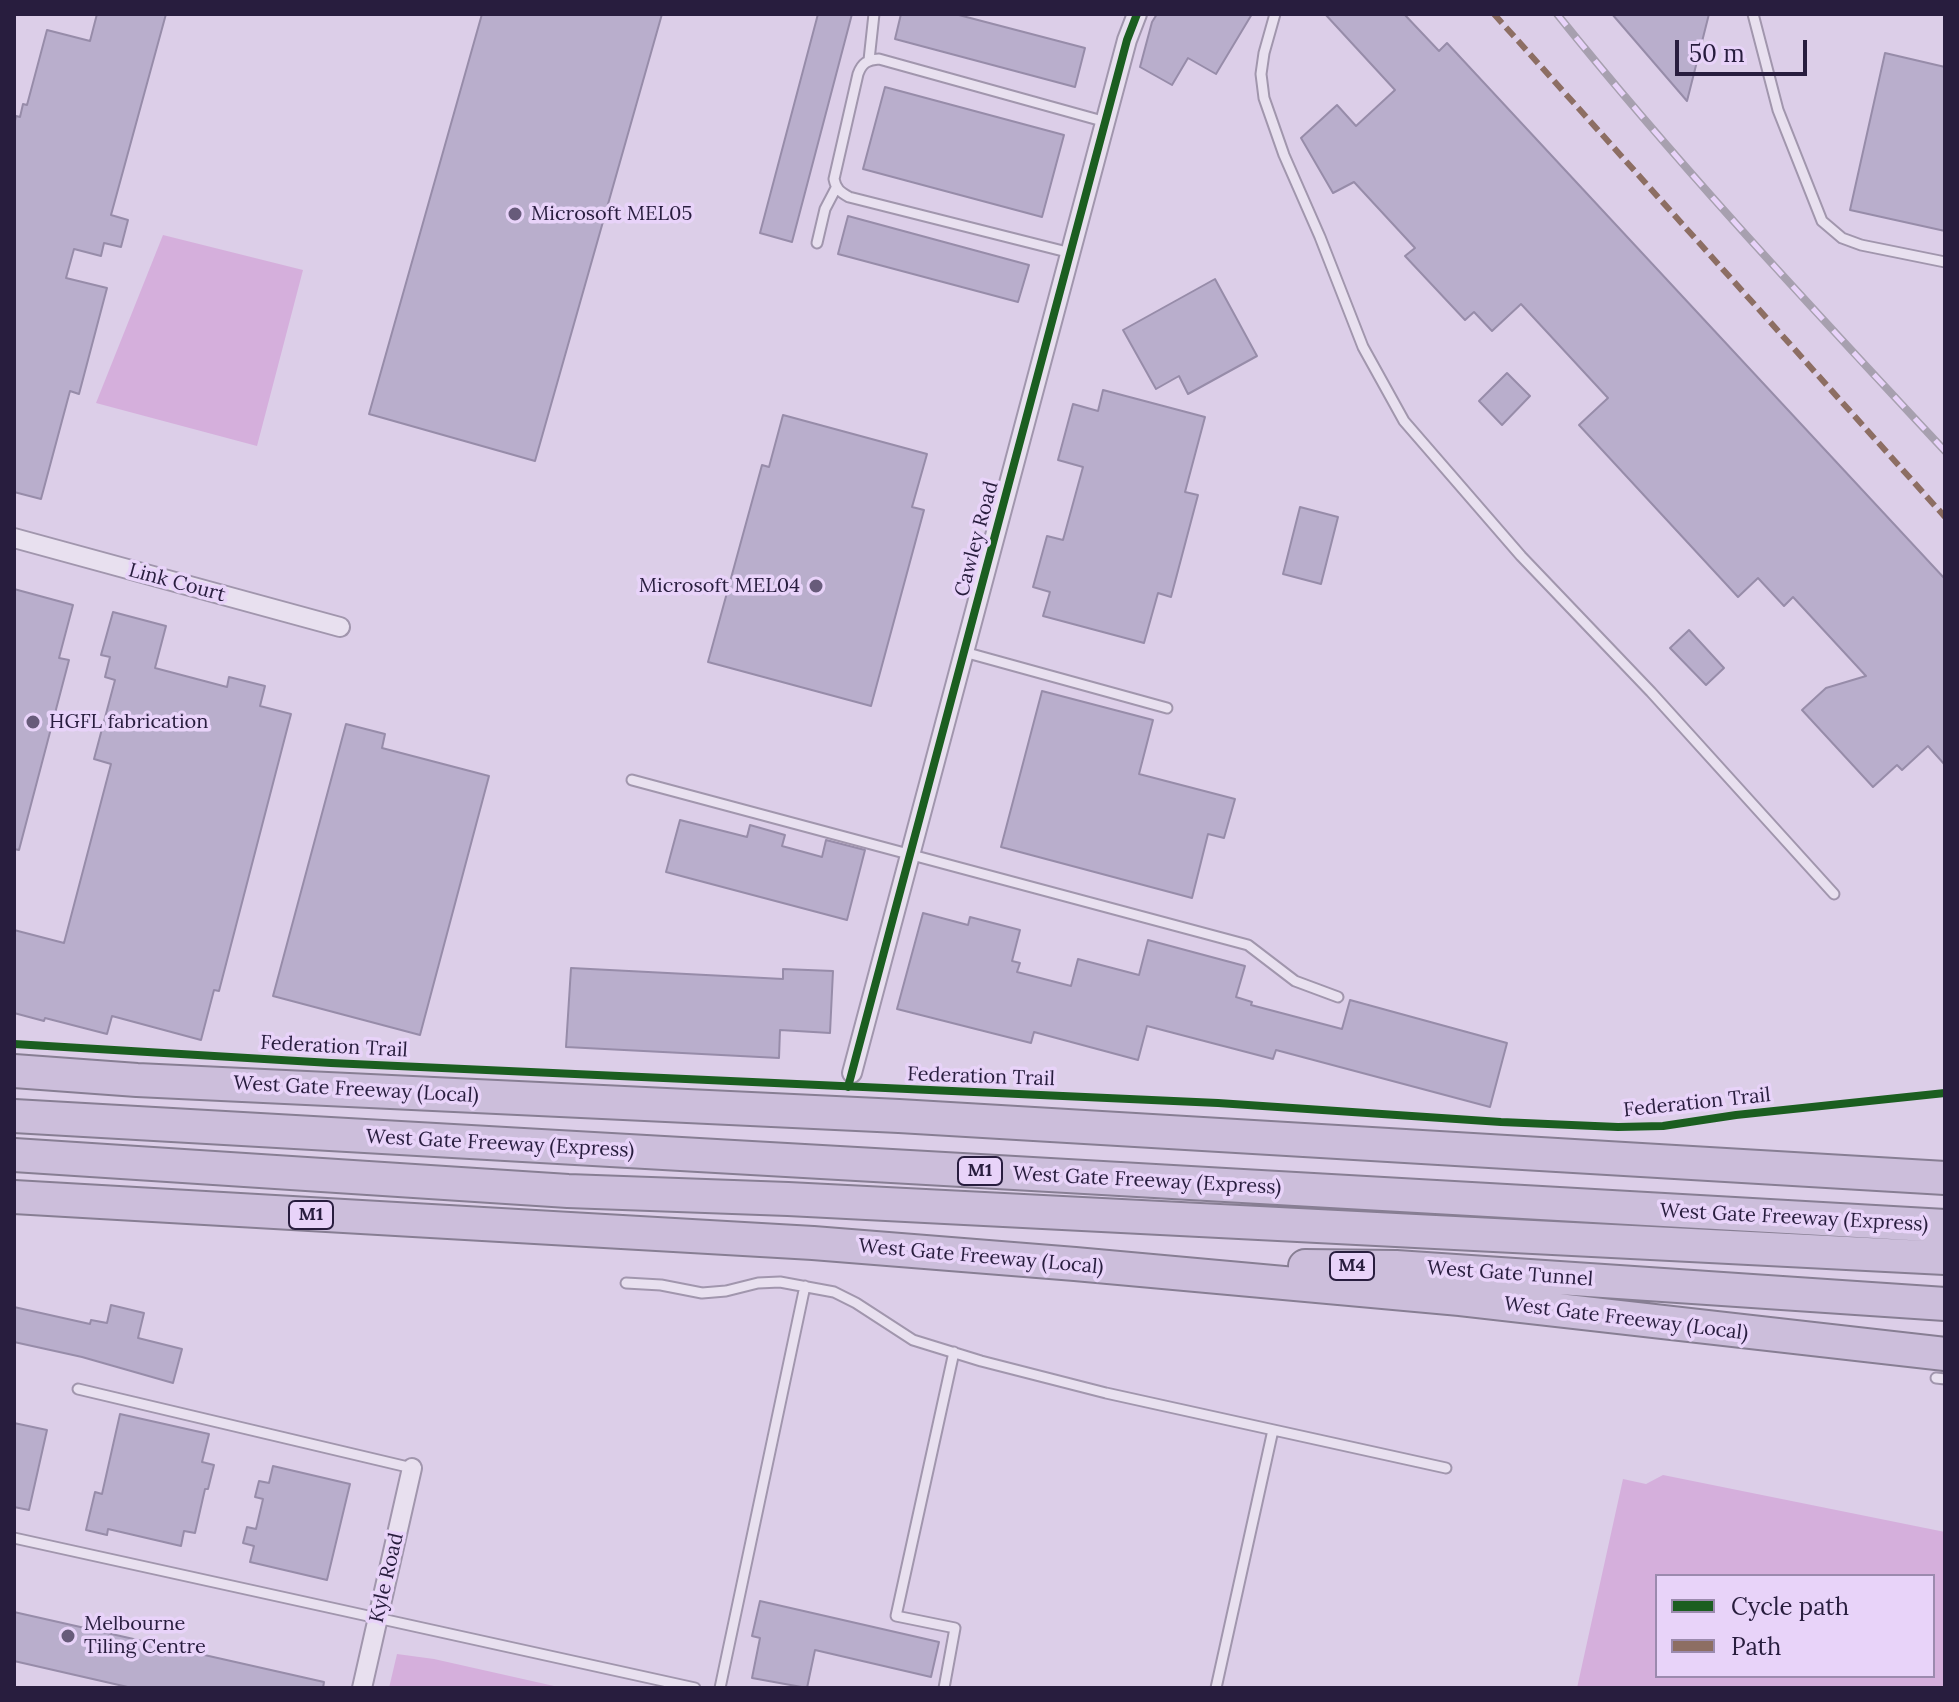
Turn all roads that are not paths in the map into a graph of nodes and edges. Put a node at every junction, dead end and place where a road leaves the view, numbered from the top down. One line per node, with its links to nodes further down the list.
1 (874, 14): 5 (lane)
2 (1137, 14): 6 (street, Cawley Road)
3 (1275, 14): 17 (lane)
4 (1753, 14): 10 (lane)
5 (869, 60): 6 (lane); 7 (lane)
6 (1106, 122): 9 (street, Cawley Road)
7 (836, 188): 8 (lane); 9 (lane)
8 (817, 243)
9 (1071, 253): 13 (street, Cawley Road)
10 (1945, 262)
11 (14, 538): 12 (street, Link Court)
12 (340, 627)
13 (964, 652): 14 (lane); 16 (street, Cawley Road)
14 (1167, 708)
15 (632, 780): 16 (lane)
16 (911, 855): 18 (lane); 20 (street, Cawley Road)
17 (1834, 894)
18 (1338, 997)
19 (23, 1071): 23 (highway, West Gate Freeway (Local))
20 (852, 1073)
21 (14, 1116): 25 (highway, West Gate Freeway (Express) / M1)
22 (14, 1155): 26 (highway, West Gate Freeway (Express) / M1)
23 (1945, 1178)
24 (14, 1197): 27 (highway, West Gate Freeway (Local) / M1)
25 (1945, 1226)
26 (1945, 1258)
27 (1075, 1264): 30 (highway, West Gate Tunnel / M4); 32 (highway, West Gate Freeway (Local) / M1)
28 (626, 1283): 29 (lane)
29 (805, 1286): 31 (lane); 41 (lane)
30 (1945, 1304)
31 (954, 1352): 34 (lane); 42 (lane)
32 (1942, 1371)
33 (78, 1389): 35 (lane)
34 (1273, 1430): 36 (lane); 43 (lane)
35 (412, 1468): 38 (street, Kyle Road)
36 (1446, 1468)
37 (14, 1538): 38 (lane)
38 (378, 1618): 39 (street, Kyle Road); 40 (lane)
39 (362, 1688)
40 (695, 1688)
41 (720, 1688)
42 (944, 1688)
43 (1216, 1688)

